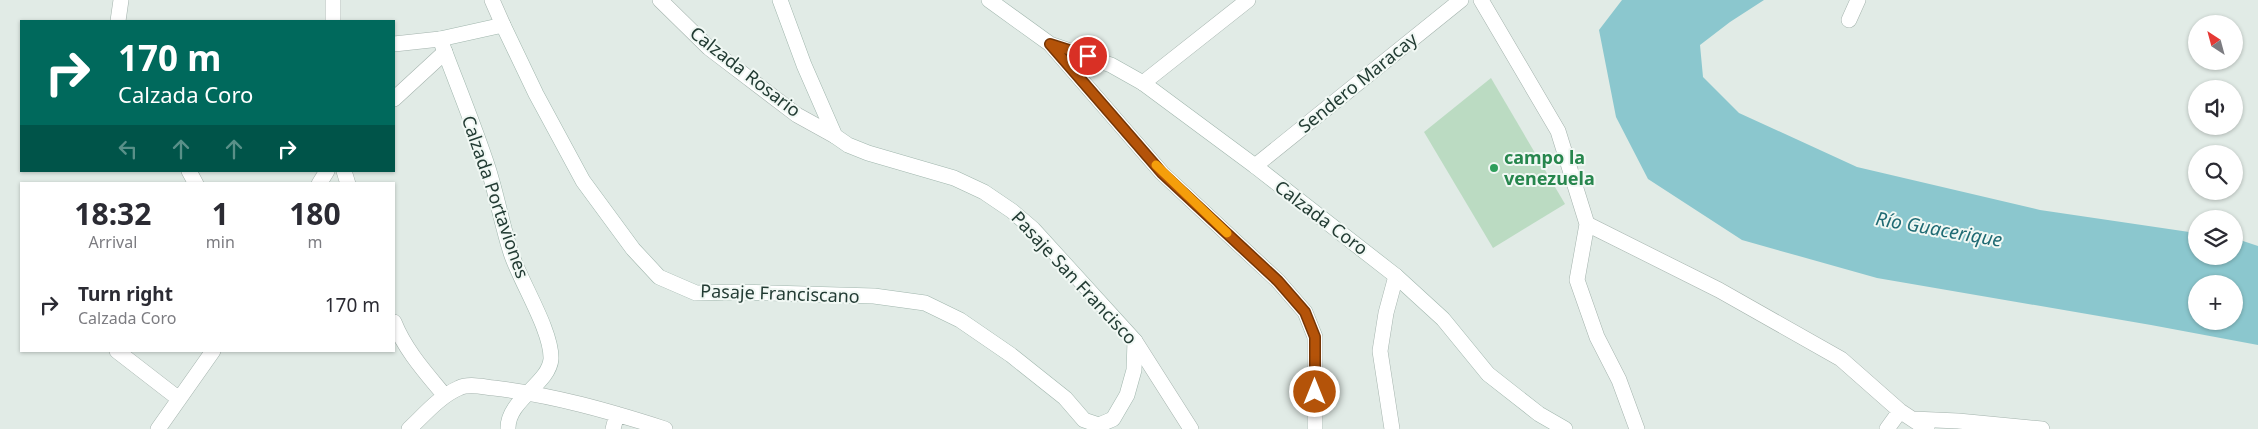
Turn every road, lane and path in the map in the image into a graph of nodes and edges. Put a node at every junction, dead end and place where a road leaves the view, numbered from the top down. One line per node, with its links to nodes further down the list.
1 (121, 0): 11 (street)
2 (333, 0): 12 (street)
3 (492, 0): 14 (street, Pasaje Franciscano)
4 (660, 0): 20 (street, Calzada Rosario)
5 (780, 0): 20 (street)
6 (990, 0): 16 (street)
7 (1248, 0): 18 (street)
8 (1461, 0): 21 (street, Sendero Maracay)
9 (1481, 0): 22 (street)
10 (1858, 0): 13 (street)
11 (118, 20)
12 (333, 20)
13 (1849, 20)
14 (503, 24): 17 (street); 33 (street, Pasaje Franciscano)
15 (395, 44): 17 (street)
16 (1050, 44): 18 (street, Calzada Coro); 40 (street)
17 (442, 46): 19 (street); 28 (street, Calzada Portaviones)
18 (1143, 83): 21 (street, Calzada Coro)
19 (395, 98)
20 (836, 136): 25 (street, Pasaje San Francisco)
21 (1255, 166): 23 (street, Calzada Coro)
22 (1587, 224): 32 (street); 43 (street)
23 (1396, 276): 41 (street); 42 (street, Calzada Coro)
24 (395, 324): 29 (street)
25 (1135, 341): 33 (street); 39 (street, Pasaje San Francisco)
26 (119, 352): 30 (street)
27 (212, 352): 30 (street)
28 (528, 392): 29 (street); 31 (street); 36 (street, Calzada Portaviones)
29 (445, 396): 35 (street)
30 (179, 400): 34 (street)
31 (617, 414): 37 (street); 38 (street)
32 (1906, 415): 44 (street); 45 (street); 46 (street)
33 (1099, 427)
34 (158, 429)
35 (409, 429)
36 (508, 429)
37 (613, 429)
38 (665, 429)
39 (1191, 429)
40 (1315, 429)
41 (1392, 429)
42 (1565, 429)
43 (1637, 429)
44 (1887, 429)
45 (1927, 429)
46 (2042, 429)

